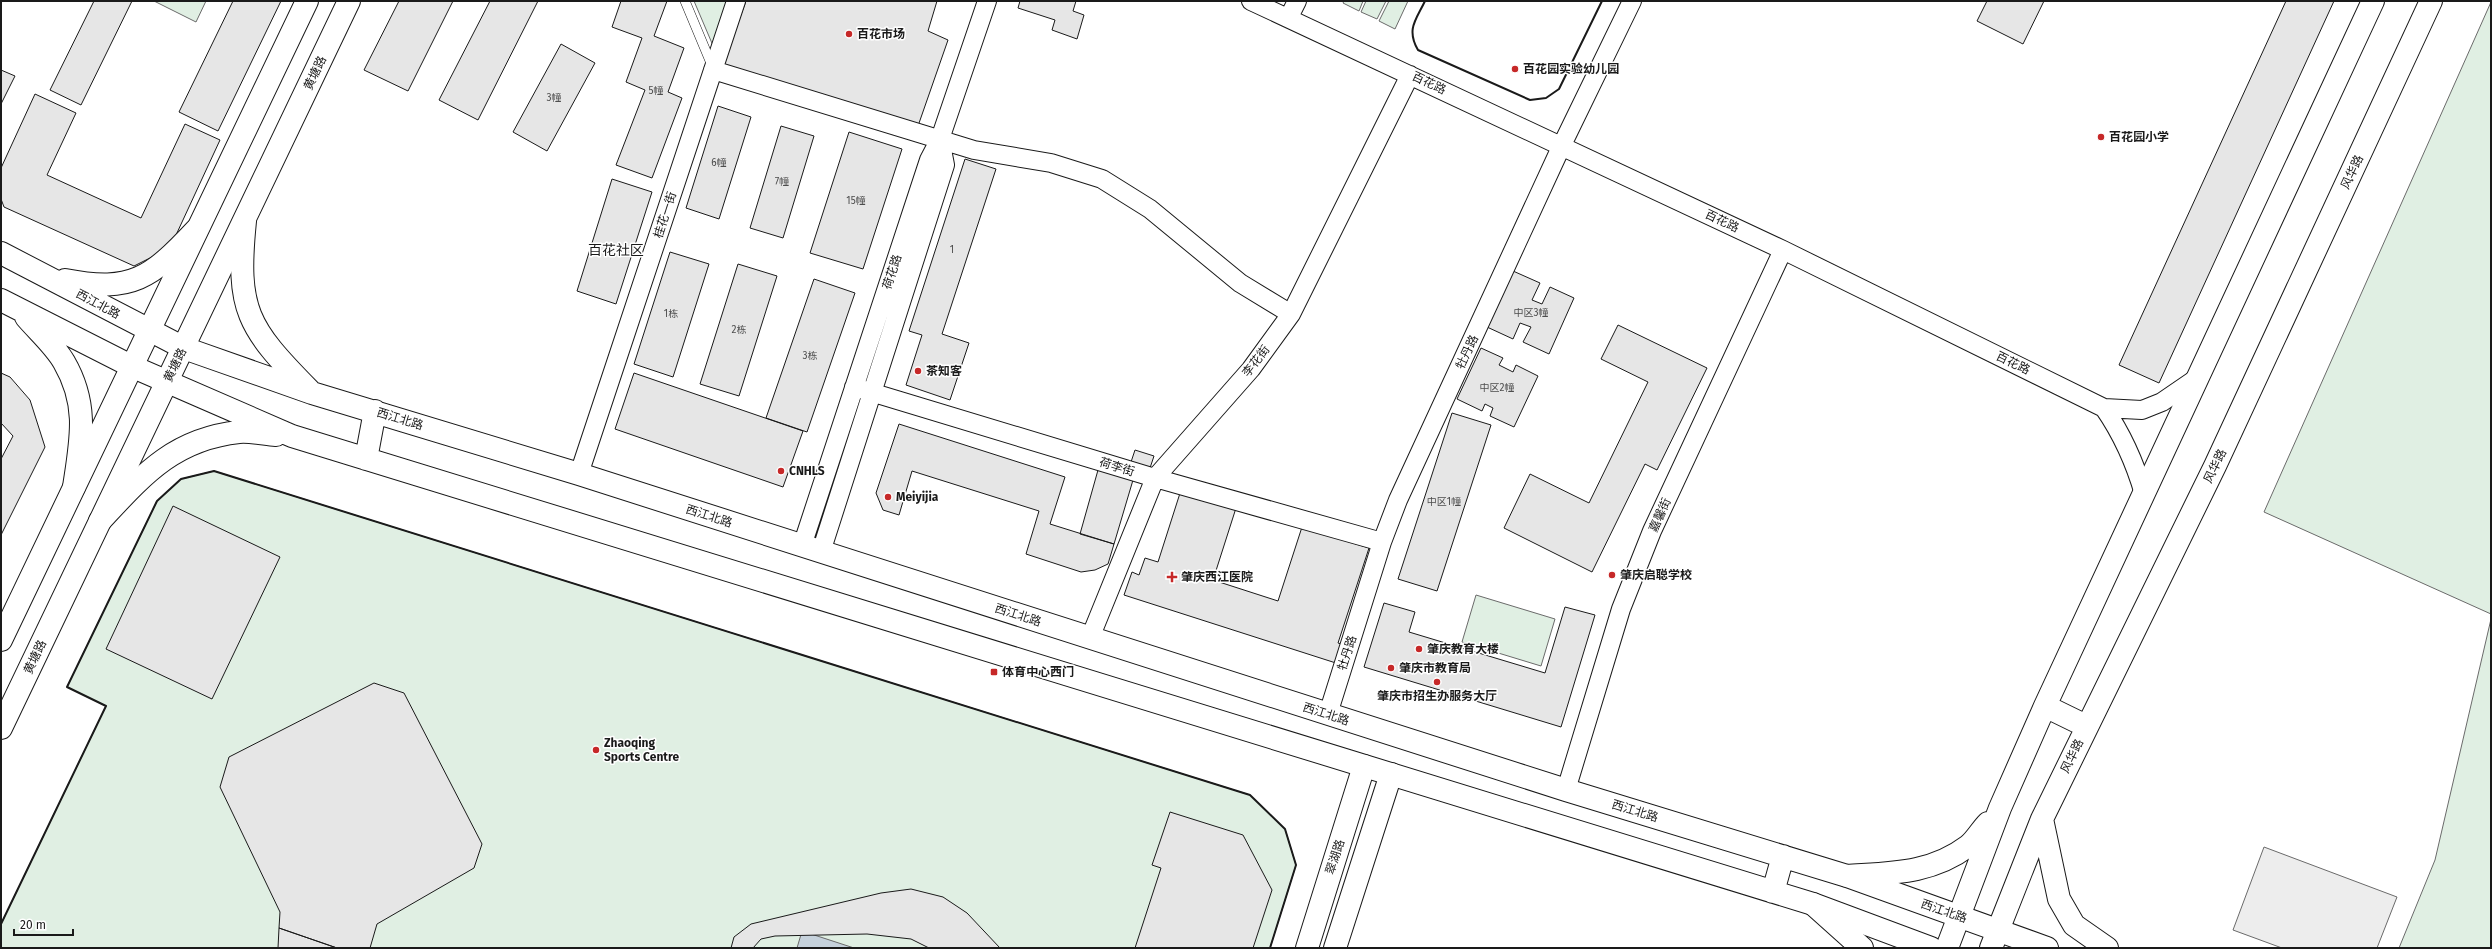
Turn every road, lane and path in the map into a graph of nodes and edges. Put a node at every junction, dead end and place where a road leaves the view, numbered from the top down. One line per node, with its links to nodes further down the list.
1 (307, 1): 17 (main road)
2 (349, 1): 16 (main road, 黄塘路)
3 (685, 1): 12 (lane)
4 (736, 1): 12 (street, 桂花一街)
5 (987, 1): 14 (street, 荷花路)
6 (1251, 1): 11 (street, 百花路)
7 (1297, 1): 11 (street)
8 (1632, 1): 15 (street, 牡丹路)
9 (2374, 1): 26 (main road)
10 (2431, 1): 47 (main road, 风华路)
11 (1289, 17): 13 (street, 百花路)
12 (713, 70): 14 (street); 35 (street, 桂花一街)
13 (1410, 75): 15 (street, 百花路); 22 (street, 李花街)
14 (940, 139): 22 (street); 28 (street, 荷花路); 30 (street)
15 (1562, 145): 18 (street, 百花路); 40 (street, 牡丹路)
16 (245, 221): 24 (main road, 黄塘路); 29 (main road)
17 (196, 230): 20 (main road); 23 (main road)
18 (1783, 250): 31 (street, 百花路); 51 (street, 嘉馨街)
19 (1, 253): 20 (main road, 西江北路)
20 (46, 276): 23 (main road, 西江北路)
21 (10, 304): 25 (main road); 37 (main road)
22 (1291, 314): 36 (street, 李花街)
23 (149, 330): 24 (main road, 西江北路); 25 (main road)
24 (184, 348): 27 (main road, 黄塘路); 29 (main road, 西江北路)
25 (131, 366): 27 (main road); 37 (main road)
26 (2200, 376): 31 (street); 38 (main road)
27 (167, 382): 33 (main road); 39 (main road, 黄塘路)
28 (854, 387): 30 (street, 荷李街); 41 (street, 荷花路)
29 (312, 393): 32 (main road, 西江北路)
30 (872, 393): 36 (street, 荷李街); 41 (street)
31 (2104, 408): 38 (street, 百花路)
32 (375, 411): 34 (main road); 35 (main road, 西江北路)
33 (292, 436): 34 (main road); 39 (main road)
34 (366, 459): 49 (main road)
35 (579, 474): 41 (main road, 西江北路)
36 (1155, 478): 40 (street, 荷李街); 43 (street, 李花街)
37 (74, 487): 42 (main road)
38 (2144, 494): 45 (main road)
39 (100, 521): 48 (main road, 黄塘路)
40 (1382, 542): 46 (street, 牡丹路)
41 (812, 549): 43 (main road, 西江北路)
42 (7, 611): 44 (main road)
43 (1090, 638): 46 (main road, 西江北路)
44 (1, 640)
45 (2045, 706): 47 (main road); 52 (main road)
46 (1328, 714): 51 (main road, 西江北路)
47 (2086, 726): 53 (main road, 风华路)
48 (1, 728)
49 (1364, 766): 50 (main road); 60 (main road, 翠湖路)
50 (1391, 774): 56 (main road); 61 (main road)
51 (1566, 790): 54 (main road, 西江北路)
52 (2000, 808): 55 (main road); 58 (main road)
53 (2042, 819): 59 (main road, 风华路); 66 (main road)
54 (1783, 856): 55 (main road, 西江北路); 56 (main road)
55 (1846, 876): 58 (main road, 西江北路)
56 (1773, 892): 57 (main road)
57 (1813, 904): 62 (main road); 63 (main road)
58 (1959, 916): 59 (main road, 西江北路); 64 (main road)
59 (1995, 939): 65 (main road, 西江北路)
60 (1307, 948)
61 (1335, 948)
62 (1862, 948)
63 (1931, 948)
64 (1946, 948)
65 (2046, 948)
66 (2107, 948)

